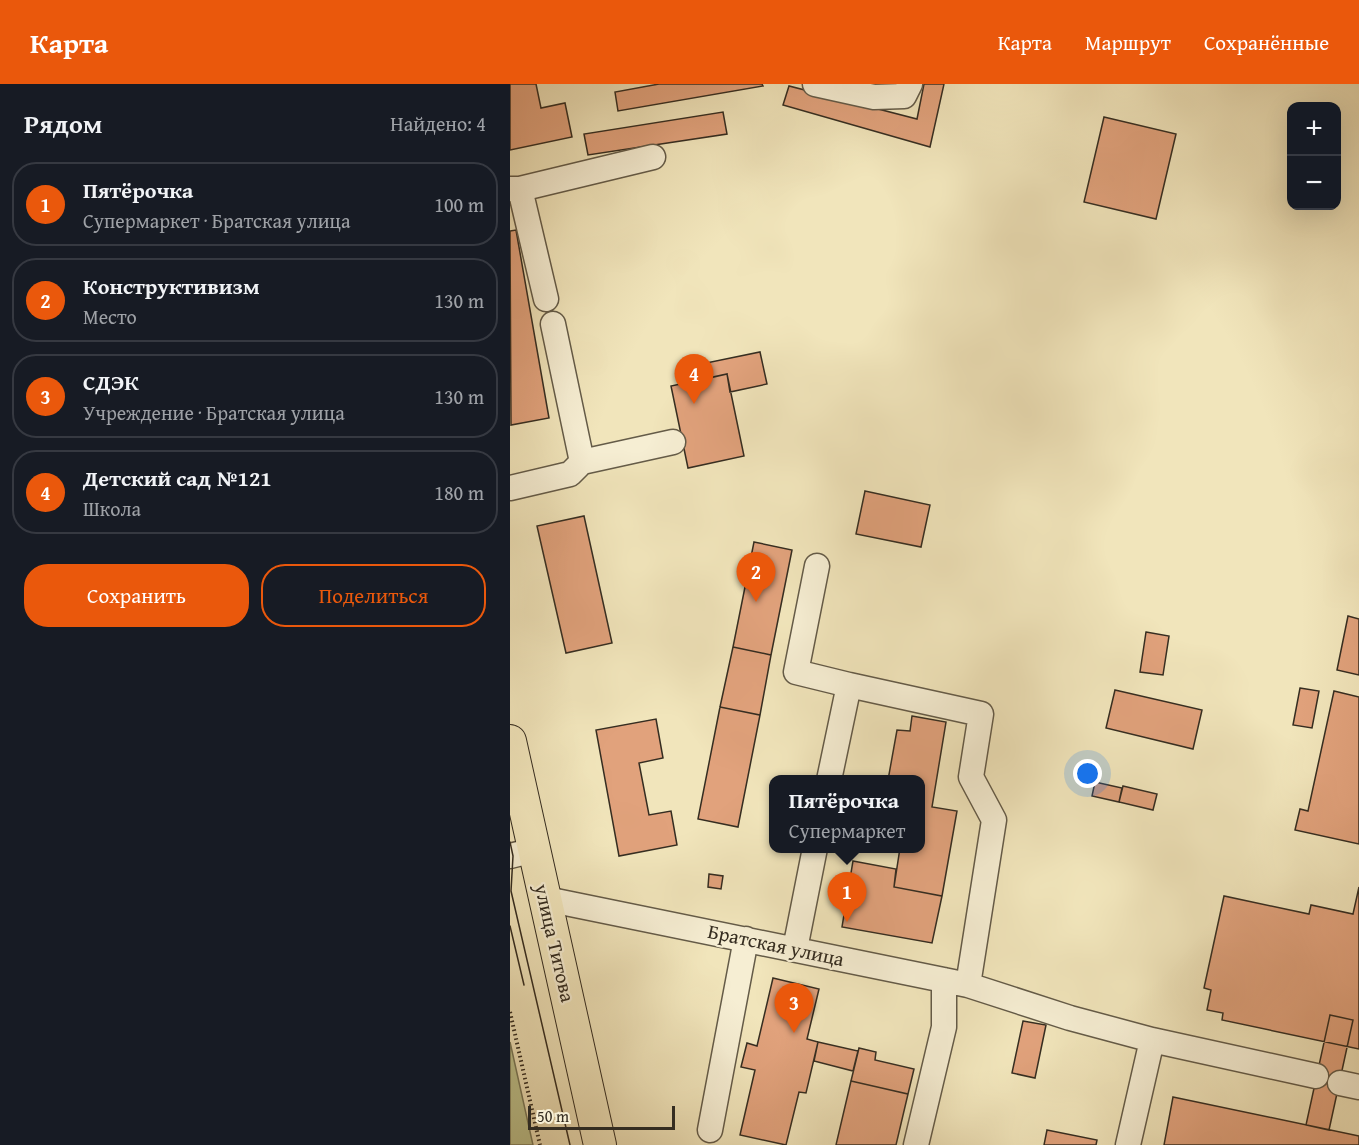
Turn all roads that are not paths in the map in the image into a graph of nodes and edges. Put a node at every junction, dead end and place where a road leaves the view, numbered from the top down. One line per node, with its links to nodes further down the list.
1 (815, 84): 2 (street)
2 (910, 84)
3 (653, 157): 4 (street)
4 (515, 189): 5 (street)
5 (546, 299)
6 (553, 324): 8 (street)
7 (673, 442): 8 (street)
8 (582, 462): 9 (street)
9 (510, 488)
10 (817, 566): 11 (street)
11 (849, 685): 13 (street); 20 (street)
12 (510, 741): 14 (main road, улица Титова)
13 (831, 775)
14 (522, 853): 16 (main road, улица Титова)
15 (814, 853): 18 (street)
16 (546, 899): 17 (street, Братская улица); 24 (main road, улица Титова)
17 (746, 939): 18 (street, Братская улица); 23 (street)
18 (795, 949): 19 (street, Братская улица)
19 (944, 980): 20 (street, Братская улица); 25 (street)
20 (968, 985): 21 (street, Братская улица)
21 (1152, 1040): 22 (street, Братская улица); 26 (street)
22 (1316, 1076)
23 (710, 1130)
24 (600, 1145)
25 (916, 1145)
26 (1128, 1145)

